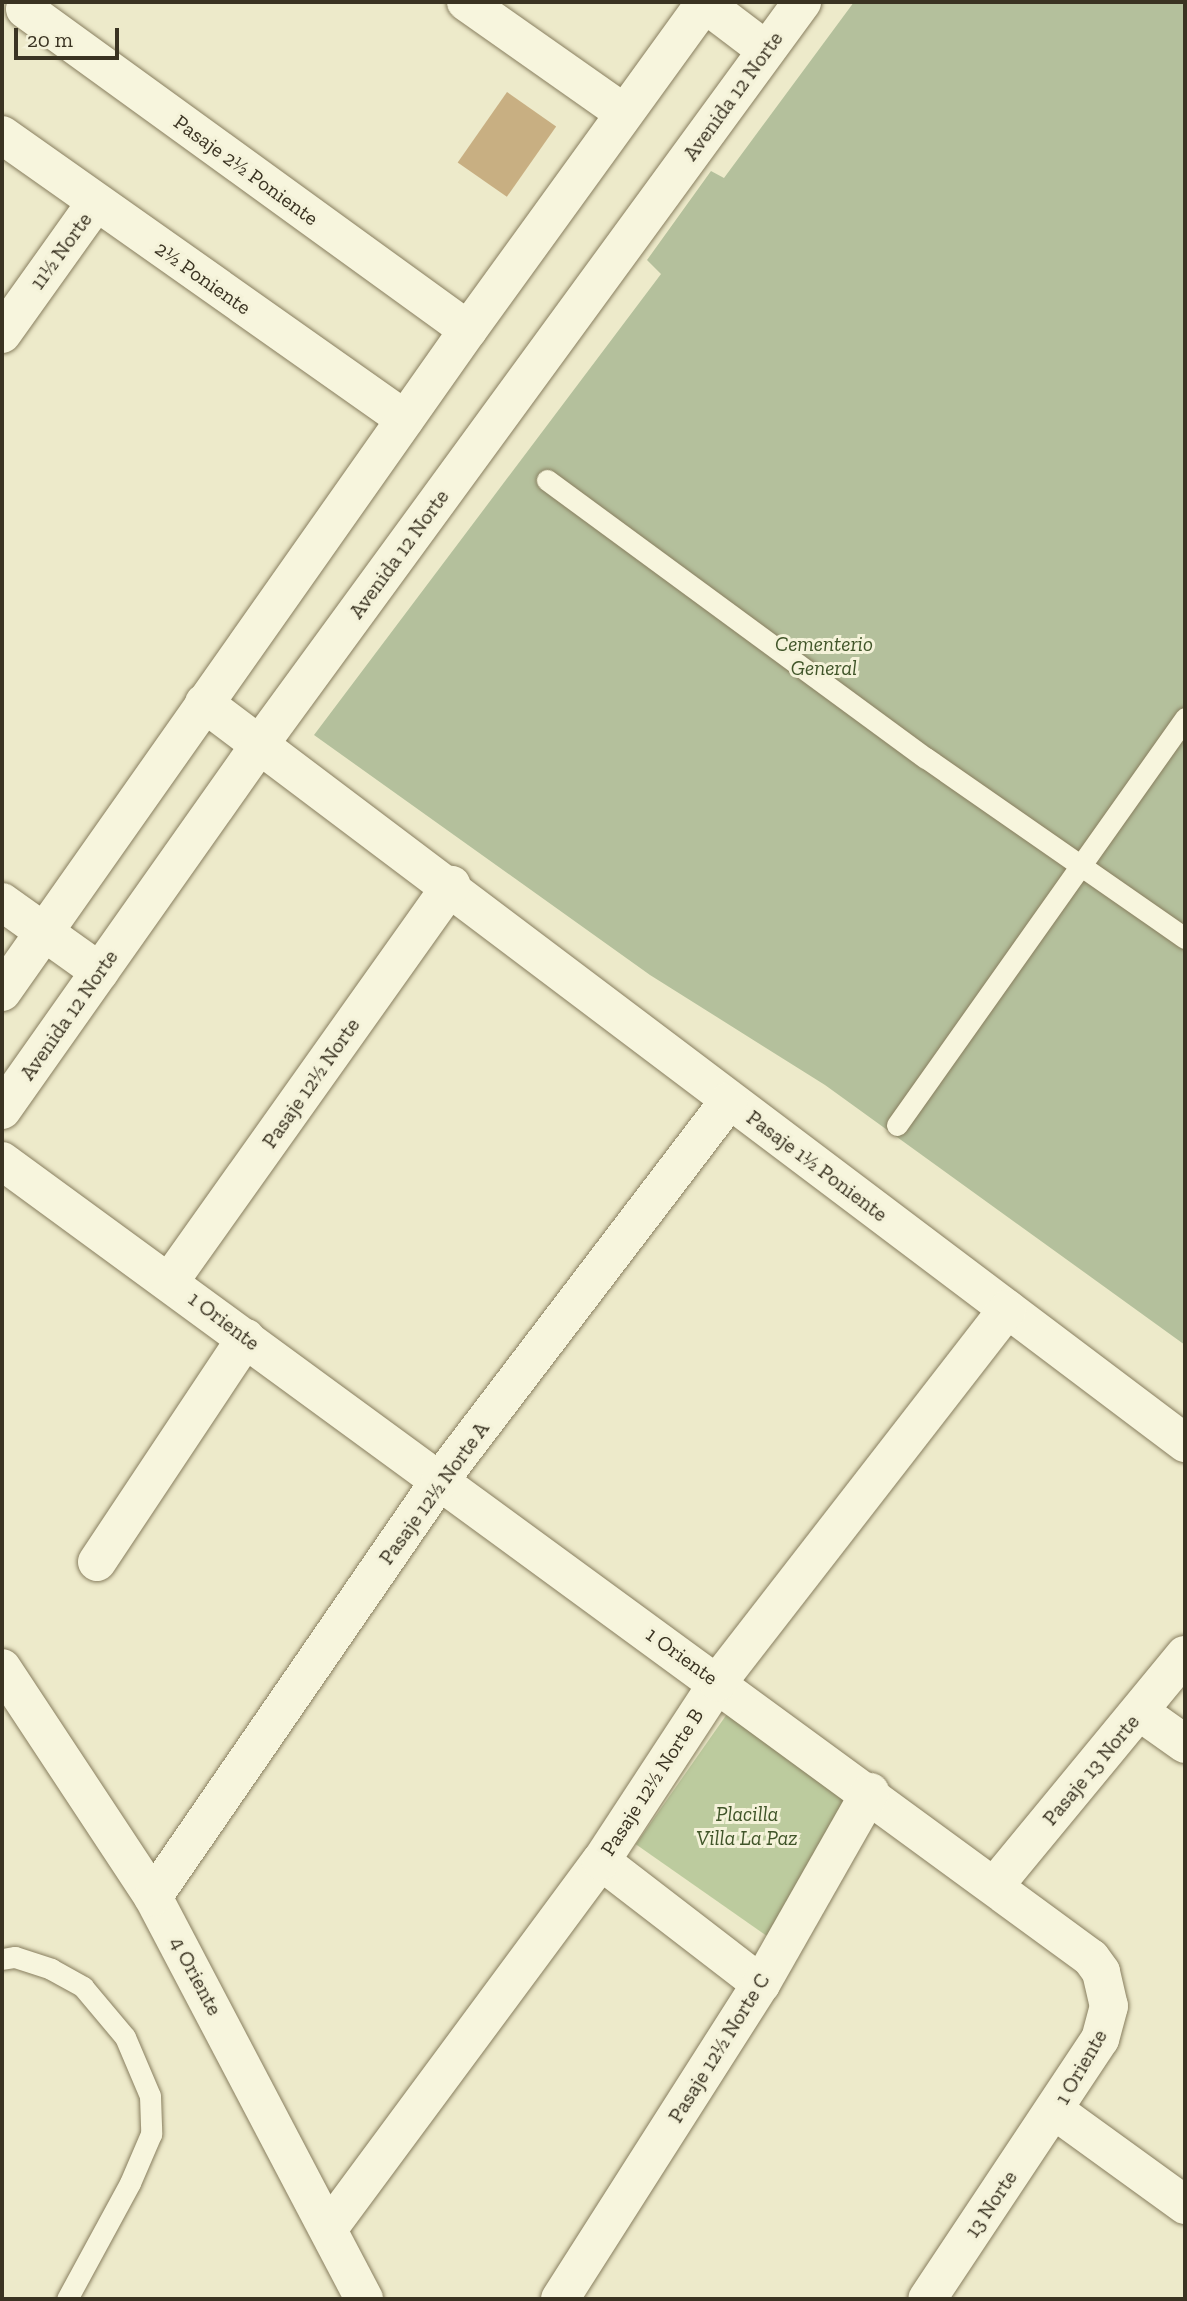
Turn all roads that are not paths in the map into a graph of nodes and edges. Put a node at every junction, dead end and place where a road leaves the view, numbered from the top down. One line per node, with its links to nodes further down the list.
1 (466, 2): 6 (street)
2 (802, 2): 5 (street, Avenida 12 Norte)
3 (705, 3): 5 (street); 6 (street)
4 (25, 9): 9 (street, Pasaje 2½ Poniente)
5 (766, 50): 15 (street, Avenida 12 Norte)
6 (624, 113): 9 (street)
7 (2, 135): 8 (street, 2½ Poniente)
8 (96, 202): 10 (street, 11½ Norte); 11 (street, 2½ Poniente)
9 (468, 330): 11 (street)
10 (2, 334)
11 (405, 419): 13 (street)
12 (547, 480): 16 (lane)
13 (204, 703): 15 (street, Pasaje 1½ Poniente); 19 (street)
14 (1185, 718): 16 (lane)
15 (260, 744): 17 (street, Pasaje 1½ Poniente); 21 (street, Avenida 12 Norte)
16 (1082, 865): 20 (lane); 25 (lane)
17 (451, 885): 23 (street, Pasaje 1½ Poniente); 27 (street, Pasaje 12½ Norte)
18 (2, 902): 19 (street)
19 (44, 930): 21 (street); 22 (street)
20 (1185, 938)
21 (100, 972): 24 (street, Avenida 12 Norte)
22 (2, 992)
23 (729, 1100): 28 (street, Pasaje 1½ Poniente); 31 (street, Pasaje 12½ Norte A)
24 (2, 1110)
25 (897, 1125)
26 (2, 1161): 27 (street, 1 Oriente)
27 (170, 1281): 29 (street, 1 Oriente)
28 (1007, 1309): 30 (street, Pasaje 1½ Poniente); 35 (street, Pasaje 12½ Norte B)
29 (246, 1338): 31 (street, 1 Oriente); 32 (street)
30 (1185, 1443)
31 (440, 1480): 35 (street, 1 Oriente); 41 (street, Pasaje 12½ Norte A)
32 (97, 1563)
33 (1185, 1655): 36 (street, Pasaje 13 Norte)
34 (2, 1668): 41 (street, 4 Oriente)
35 (718, 1682): 38 (street, 1 Oriente); 39 (street, Pasaje 12½ Norte B)
36 (1140, 1712): 37 (street); 40 (street, Pasaje 13 Norte)
37 (1185, 1744)
38 (870, 1792): 40 (street, 1 Oriente); 43 (street, Pasaje 12½ Norte C)
39 (601, 1861): 43 (street); 46 (street, Pasaje 12½ Norte B)
40 (996, 1884): 44 (street, 1 Oriente)
41 (153, 1897): 46 (street, 4 Oriente)
42 (2, 1959): 47 (lane)
43 (761, 1984): 49 (street, Pasaje 12½ Norte C)
44 (1054, 2110): 45 (street, 1 Oriente); 50 (street, 13 Norte)
45 (1185, 2205)
46 (329, 2228): 48 (street, 4 Oriente)
47 (67, 2299)
48 (364, 2299)
49 (560, 2299)
50 (928, 2299)

